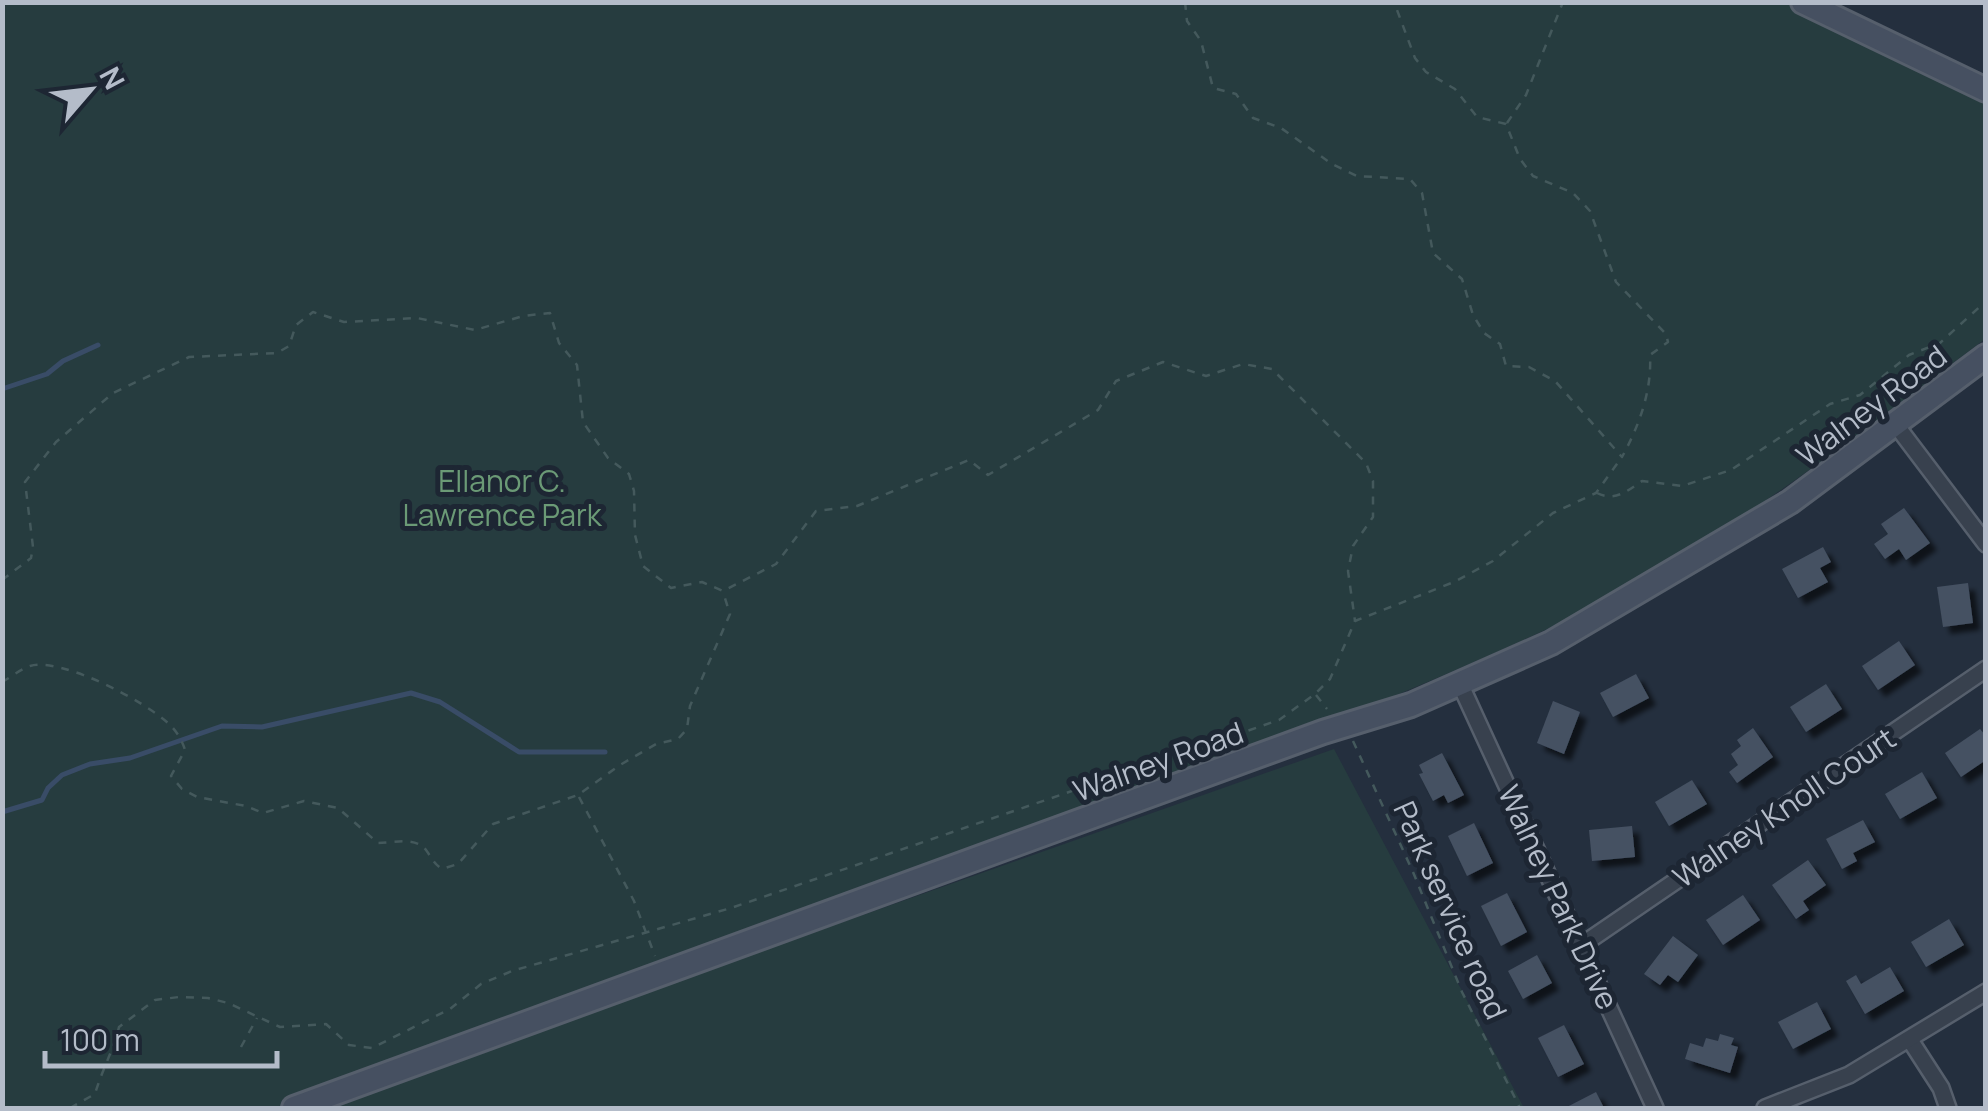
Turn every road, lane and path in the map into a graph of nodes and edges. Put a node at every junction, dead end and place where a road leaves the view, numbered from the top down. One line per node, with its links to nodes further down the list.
1 (1186, 2): 10 (path)
2 (1394, 2): 6 (path)
3 (1563, 2): 6 (path)
4 (1803, 2): 5 (main road)
5 (1986, 90)
6 (1506, 124): 10 (path)
7 (1986, 300): 11 (path)
8 (1986, 356): 9 (main road, Walney Road)
9 (1896, 424): 12 (street); 18 (main road, Walney Road)
10 (1622, 457): 11 (path)
11 (1596, 493): 15 (path)
12 (1986, 544)
13 (2, 580): 14 (path)
14 (723, 591): 15 (path); 20 (path)
15 (1355, 621): 21 (path)
16 (1986, 669): 22 (street, Walney Knoll Court)
17 (2, 682): 20 (path)
18 (1461, 686): 19 (main road, Walney Road); 22 (street, Walney Park Drive)
19 (1345, 726): 23 (main road, Walney Road); 30 (path, Park service road)
20 (578, 796): 21 (path)
21 (646, 932): 23 (path); 25 (path)
22 (1582, 945): 31 (street, Walney Park Drive)
23 (662, 974): 29 (main road, Walney Road)
24 (1986, 992): 26 (street)
25 (257, 1016): 27 (path); 28 (path)
26 (1910, 1040): 32 (street); 33 (street)
27 (240, 1047)
28 (70, 1108)
29 (294, 1108)
30 (1520, 1108)
31 (1656, 1108)
32 (1765, 1108)
33 (1948, 1108)

